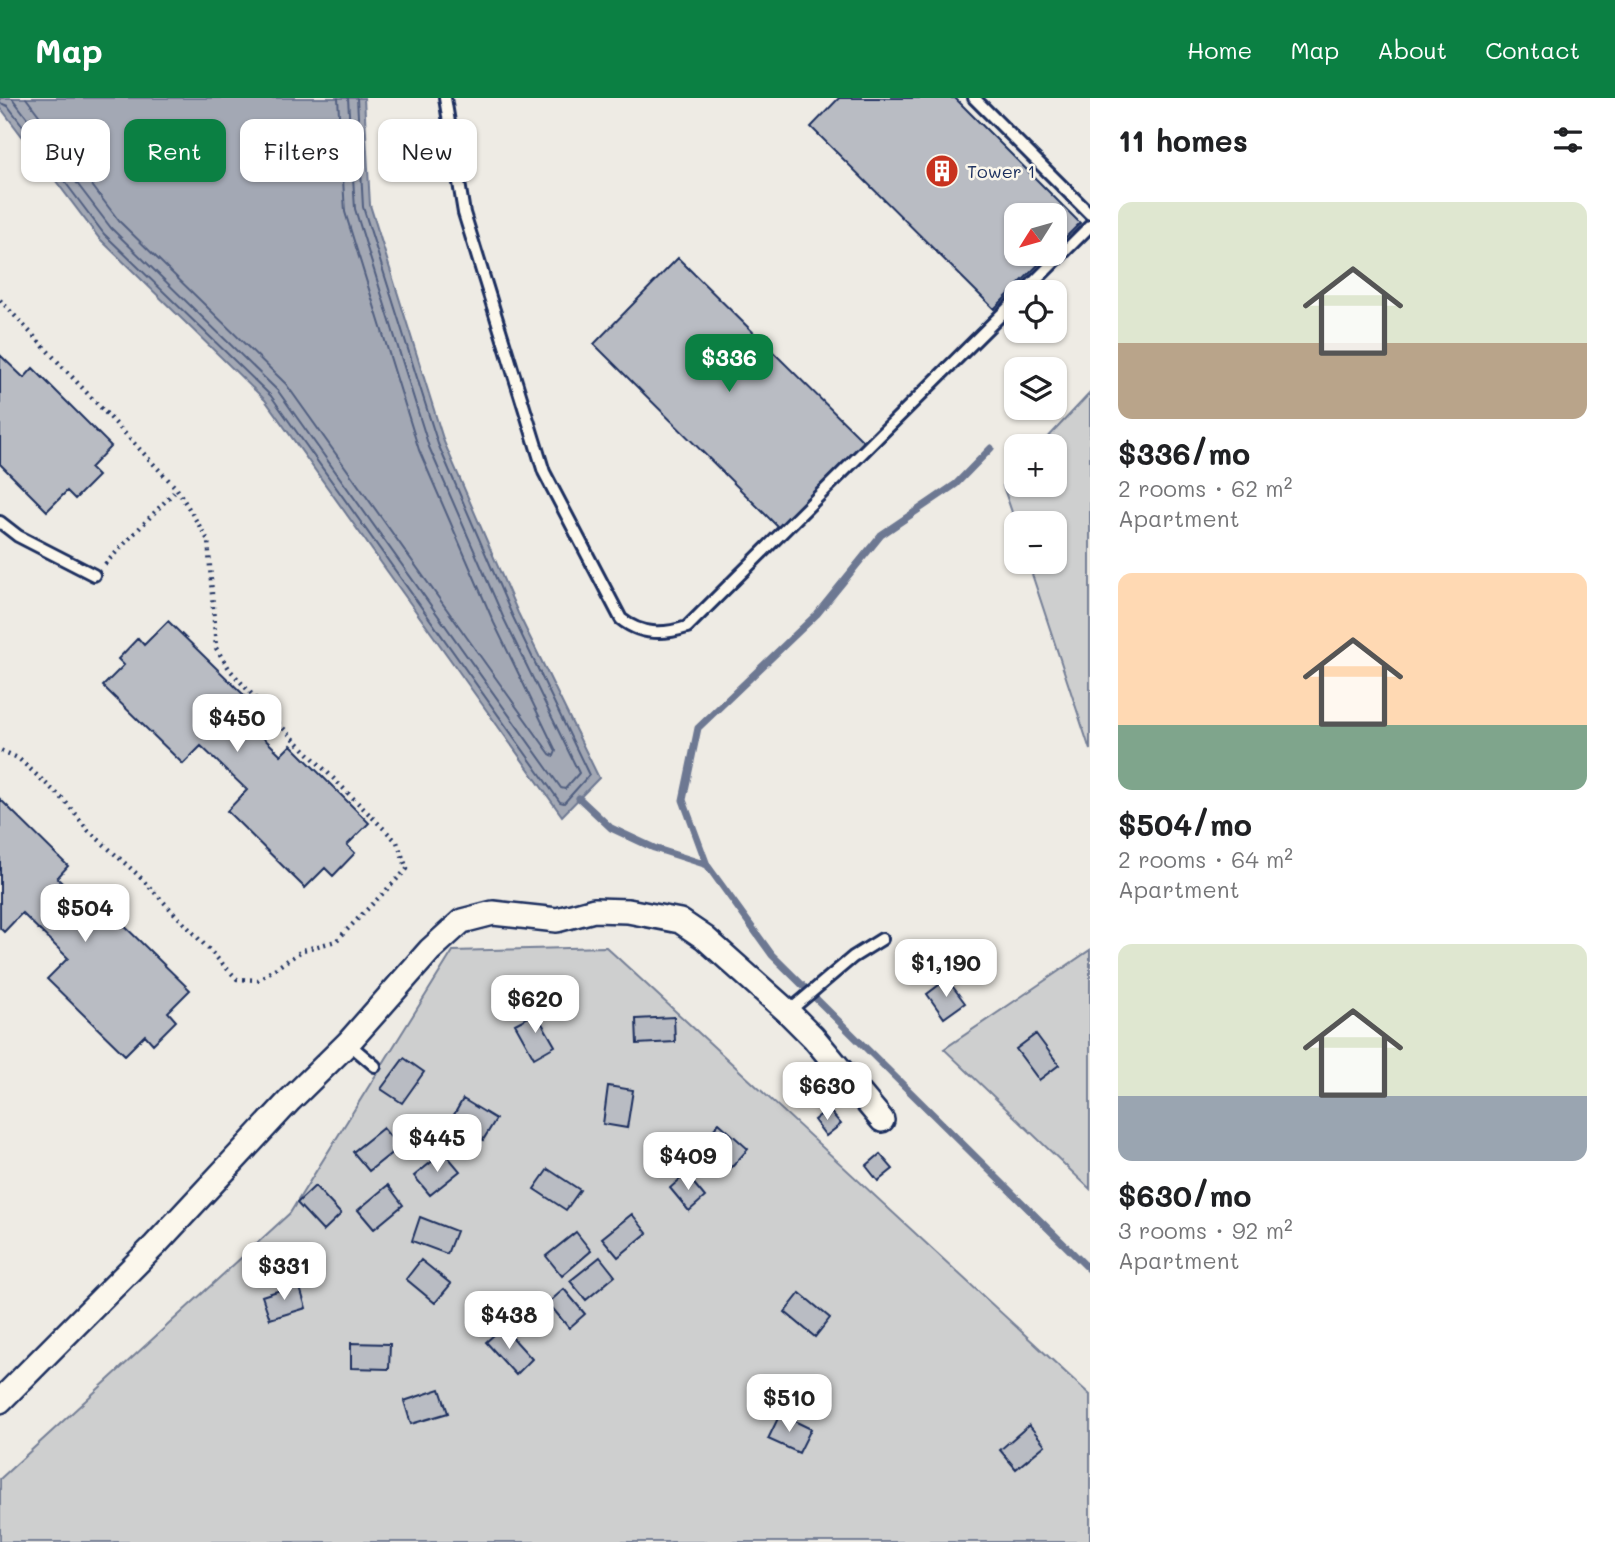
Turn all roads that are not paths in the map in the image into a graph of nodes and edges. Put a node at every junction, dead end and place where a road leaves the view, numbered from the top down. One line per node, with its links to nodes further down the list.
1 (445, 98): 6 (lane)
2 (974, 98): 3 (lane)
3 (1090, 214)
4 (1090, 226): 5 (lane)
5 (1036, 280)
6 (1004, 312)
7 (0, 522): 8 (lane)
8 (94, 575)
9 (882, 939): 10 (lane)
10 (788, 1012): 11 (street); 13 (street)
11 (348, 1042): 12 (lane); 14 (street)
12 (375, 1066)
13 (881, 1120)
14 (0, 1401)

